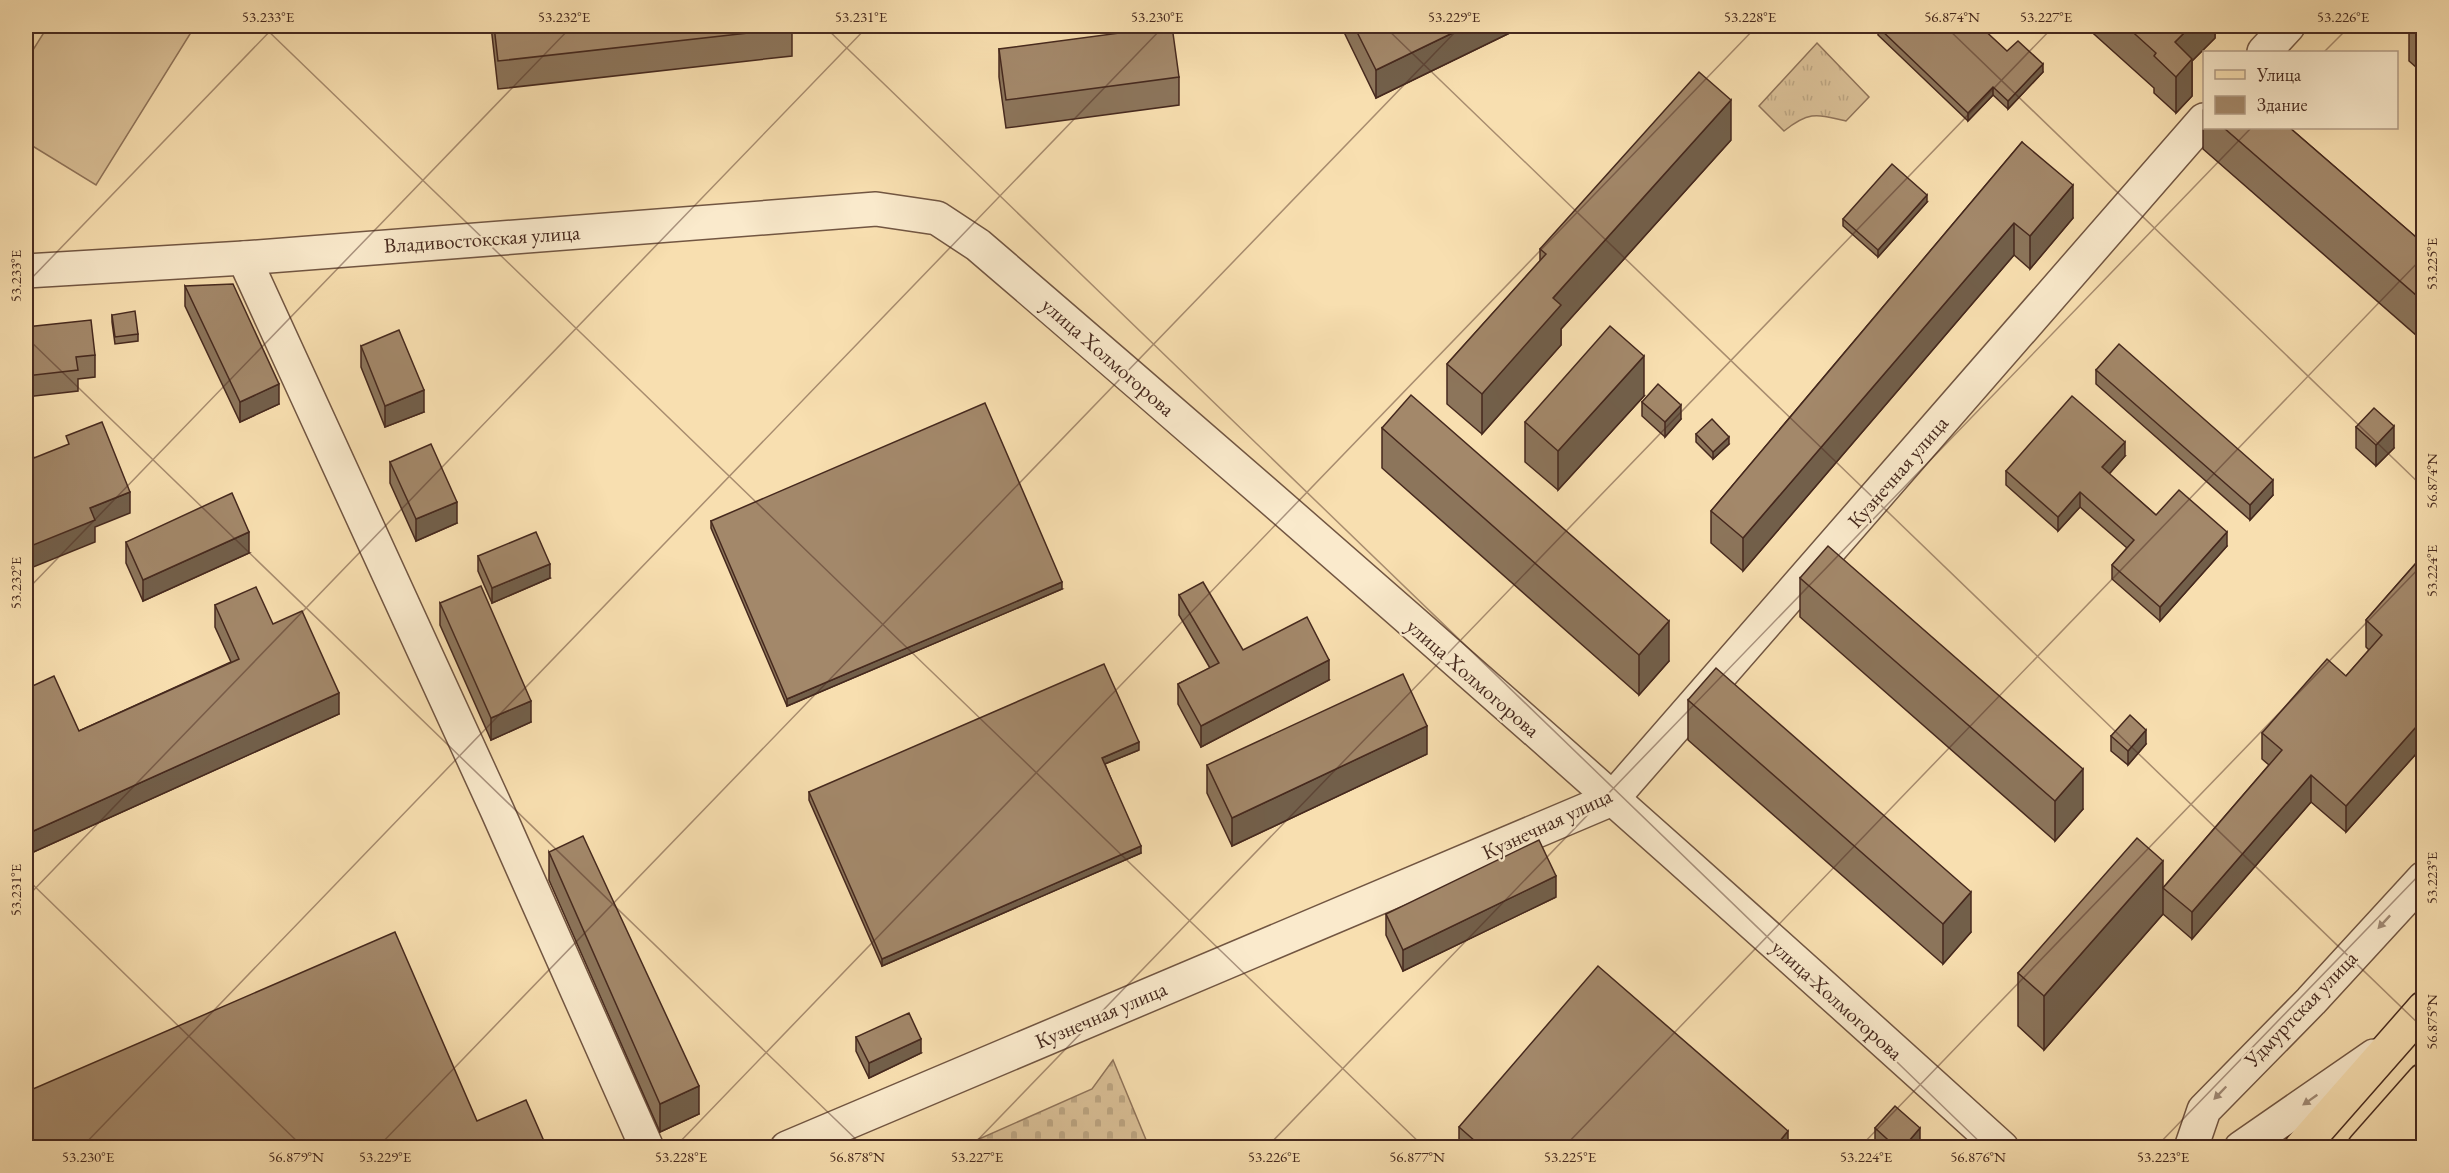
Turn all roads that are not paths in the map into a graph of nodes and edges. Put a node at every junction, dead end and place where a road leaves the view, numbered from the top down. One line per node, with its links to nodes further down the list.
1 (2288, 26): 2 (street)
2 (2265, 51)
3 (2203, 122): 7 (street, Кузнечная улица)
4 (937, 218): 5 (street, Владивостокская улица); 7 (street, улица Холмогорова)
5 (244, 258): 6 (street, Владивостокская улица); 13 (street)
6 (26, 271)
7 (1612, 800): 14 (street, Кузнечная улица); 15 (street, улица Холмогорова)
8 (2424, 878): 16 (street, Удмуртская улица, one-way to 16)
9 (2424, 1008): 10 (main road)
10 (2393, 1043): 17 (street, one-way to 17); 18 (main road)
11 (2424, 1080): 19 (main road)
12 (2424, 1089): 20 (main road)
13 (647, 1148)
14 (787, 1148)
15 (2002, 1148)
16 (2191, 1148)
17 (2241, 1148)
18 (2301, 1148)
19 (2364, 1148)
20 (2398, 1148)

